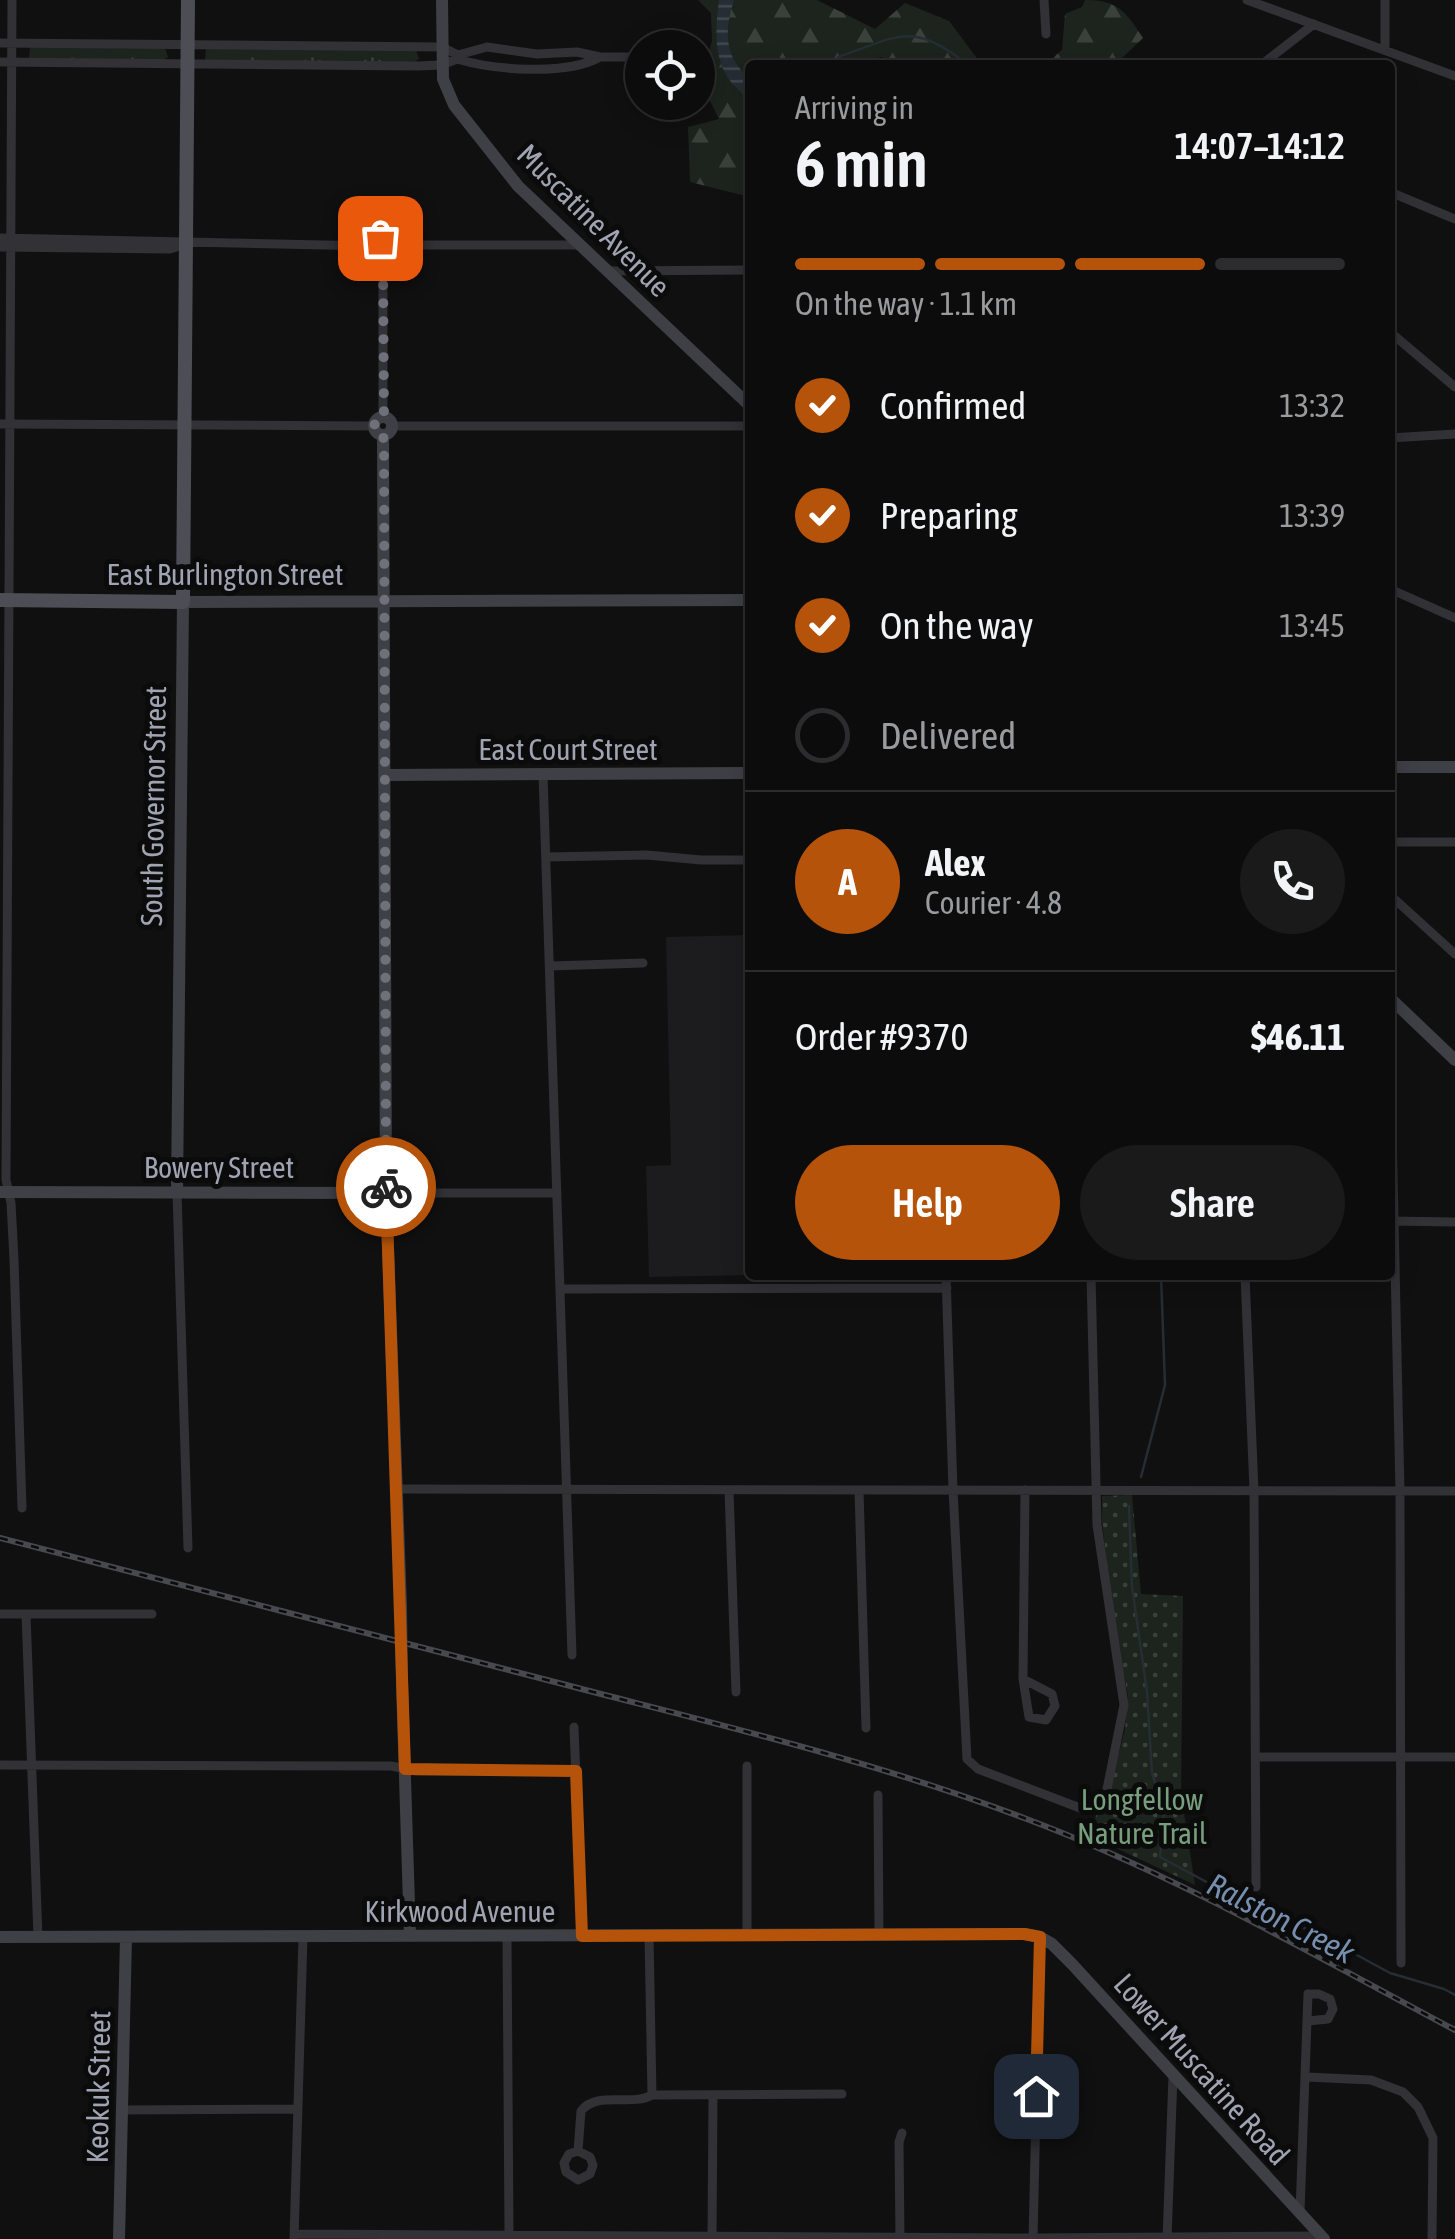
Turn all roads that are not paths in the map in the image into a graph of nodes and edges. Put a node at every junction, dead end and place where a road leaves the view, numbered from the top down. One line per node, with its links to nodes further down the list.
1 (12, 0): 9 (street)
2 (188, 0): 10 (main road, South Governor Street)
3 (442, 0): 11 (street, Muscatine Avenue)
4 (1044, 0): 8 (street)
5 (1250, 0): 7 (street)
6 (1385, 0): 12 (street)
7 (1314, 24): 12 (street); 15 (street)
8 (1046, 34)
9 (6, 43): 10 (street); 16 (street)
10 (188, 44): 11 (street); 17 (main road, South Governor Street)
11 (442, 47): 13 (street); 18 (street, Muscatine Avenue)
12 (1385, 50): 19 (street)
13 (600, 57): 14 (street); 18 (street)
14 (625, 57)
15 (1267, 60)
16 (6, 62): 17 (street); 22 (street)
17 (187, 64): 18 (street); 23 (main road, South Governor Street)
18 (442, 65): 25 (street, Muscatine Avenue)
19 (1455, 76)
20 (1395, 194): 21 (street)
21 (1455, 219)
22 (5, 243): 23 (street); 33 (street)
23 (186, 244): 26 (street); 34 (main road, South Governor Street)
24 (389, 245): 25 (street); 26 (street); 27 (street)
25 (579, 245): 28 (street, Muscatine Avenue)
26 (371, 246): 27 (street)
27 (383, 256): 35 (street)
28 (607, 270): 29 (street); 32 (street, Muscatine Avenue)
29 (745, 270)
30 (1395, 336): 31 (street)
31 (1455, 386)
32 (745, 401)
33 (4, 424): 34 (street); 41 (street)
34 (184, 426): 35 (street); 43 (main road, South Governor Street)
35 (383, 426): 36 (street); 42 (street)
36 (745, 426)
37 (1455, 434): 38 (street)
38 (1395, 438)
39 (1395, 591): 44 (street)
40 (745, 600): 42 (street, East Burlington Street)
41 (5, 601): 43 (main road, East Burlington Street); 60 (street)
42 (385, 601): 43 (street, East Burlington Street); 48 (street)
43 (183, 602): 61 (street, South Governor Street)
44 (1455, 618)
45 (1395, 767): 46 (street)
46 (1455, 767)
47 (745, 773): 49 (street, East Court Street)
48 (386, 775): 49 (street, East Court Street); 62 (street)
49 (544, 775): 52 (street)
50 (1395, 842): 51 (street)
51 (1455, 842)
52 (546, 857): 53 (street); 57 (street)
53 (745, 860)
54 (1395, 900): 55 (street)
55 (1455, 954)
56 (643, 963): 57 (street)
57 (550, 966): 63 (street)
58 (1395, 1003): 59 (street)
59 (1455, 1060)
60 (4, 1192): 61 (street, Bowery Street); 82 (street)
61 (176, 1192): 62 (street, Bowery Street); 83 (street, South Governor Street)
62 (386, 1194): 63 (street, Bowery Street); 72 (street)
63 (557, 1194): 71 (street)
64 (1395, 1221): 65 (street)
65 (1455, 1222)
66 (946, 1280): 70 (street)
67 (1091, 1280): 78 (street)
68 (1245, 1280): 79 (street)
69 (1394, 1280): 80 (street)
70 (947, 1288): 71 (street); 76 (street)
71 (560, 1289): 73 (street)
72 (397, 1489): 73 (street); 98 (street, bridge)
73 (567, 1489): 74 (street); 87 (street)
74 (730, 1490): 75 (street); 89 (street)
75 (858, 1490): 76 (street); 91 (street)
76 (953, 1490): 77 (street); 78 (street)
77 (1025, 1490): 78 (street); 88 (street)
78 (1096, 1490): 79 (street)
79 (1254, 1491): 80 (street); 92 (street)
80 (1400, 1491): 81 (street); 93 (street)
81 (1455, 1491)
82 (22, 1508)
83 (188, 1548)
84 (0, 1614): 85 (street)
85 (26, 1614): 86 (street); 96 (street)
86 (152, 1614)
87 (572, 1655)
88 (1024, 1679): 88 (street)
89 (736, 1692)
90 (574, 1727): 99 (street)
91 (866, 1728)
92 (1257, 1756): 93 (street); 101 (street)
93 (1399, 1756): 94 (street); 113 (street)
94 (1455, 1757)
95 (0, 1765): 96 (street)
96 (32, 1765): 98 (street); 110 (street)
97 (747, 1766): 102 (street)
98 (405, 1769): 99 (street); 105 (street)
99 (576, 1771): 107 (street)
100 (878, 1796): 103 (street)
101 (1256, 1887)
102 (748, 1935): 103 (street, Kirkwood Avenue); 108 (street, Kirkwood Avenue)
103 (879, 1935): 112 (street, Kirkwood Avenue)
104 (303, 1936): 105 (street, Kirkwood Avenue); 111 (street, Kirkwood Avenue); 121 (street)
105 (410, 1936): 106 (street, Kirkwood Avenue)
106 (507, 1936): 107 (street, Kirkwood Avenue); 125 (street)
107 (582, 1936): 108 (street, Kirkwood Avenue)
108 (649, 1936): 117 (street)
109 (0, 1937): 110 (street, Kirkwood Avenue)
110 (38, 1937): 111 (street, Kirkwood Avenue)
111 (126, 1937): 120 (street, Keokuk Street)
112 (1040, 1937): 115 (street, Lower Muscatine Road); 133 (street)
113 (1401, 1963)
114 (1308, 2021): 116 (street)
115 (1173, 2076): 124 (street, Lower Muscatine Road); 134 (street)
116 (1306, 2077): 124 (street); 136 (street)
117 (652, 2094): 119 (street); 123 (street)
118 (842, 2094): 119 (street)
119 (713, 2095): 131 (street)
120 (122, 2110): 121 (street); 135 (street, Keokuk Street)
121 (298, 2110): 126 (street)
122 (902, 2134): 132 (street)
123 (578, 2151)
124 (1300, 2212): 130 (street, Lower Muscatine Road)
125 (509, 2235): 127 (street); 128 (street)
126 (294, 2236): 127 (street)
127 (442, 2237)
128 (632, 2237): 131 (street)
129 (1303, 2237): 130 (street); 134 (street)
130 (1323, 2237)
131 (712, 2238): 132 (street)
132 (900, 2238): 133 (street)
133 (1033, 2238): 134 (street)
134 (1167, 2238)
135 (119, 2239)
136 (1432, 2239)

